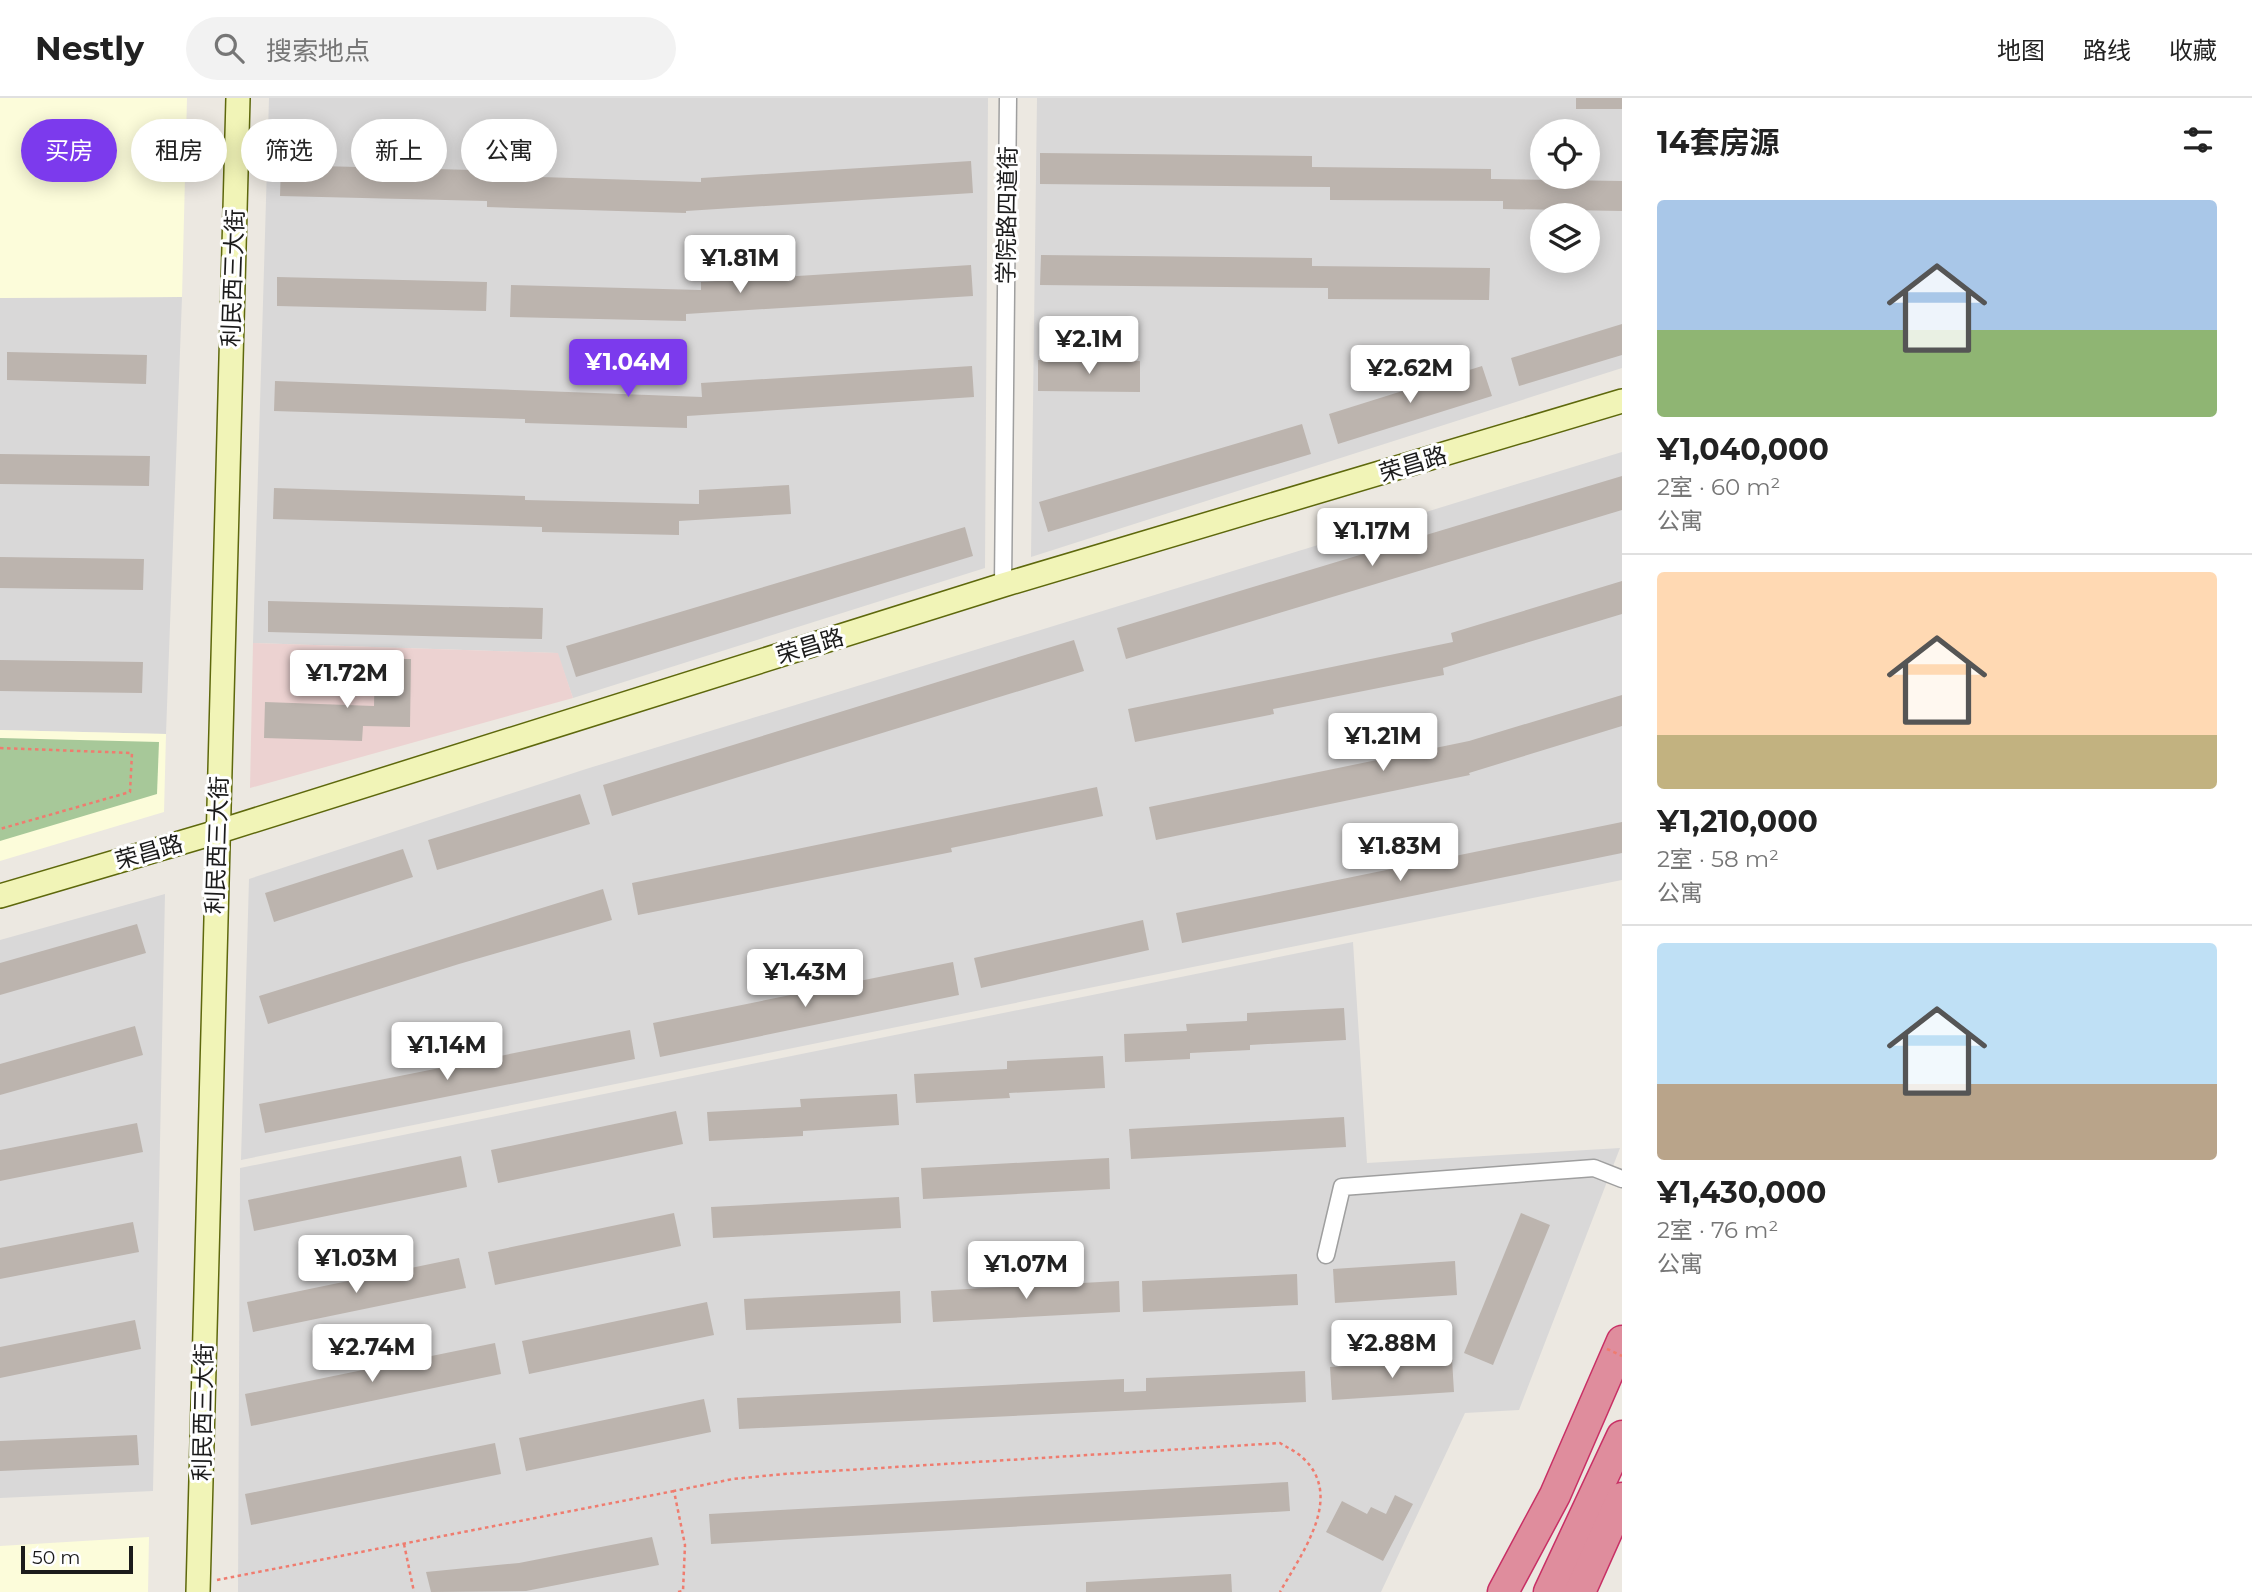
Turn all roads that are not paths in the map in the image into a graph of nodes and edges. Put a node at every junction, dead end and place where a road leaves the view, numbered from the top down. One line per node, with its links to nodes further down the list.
1 (224, 98): 6 (main road, 利民西三大街)
2 (238, 98): 6 (main road, 利民西三大街)
3 (1008, 98): 5 (street, 学院路四道街)
4 (1622, 401): 5 (main road, 荣昌路)
5 (1003, 585): 6 (main road, 荣昌路)
6 (212, 833): 7 (main road, 荣昌路); 13 (main road, 利民西三大街)
7 (0, 896)
8 (1622, 1180): 9 (street)
9 (1326, 1255)
10 (1614, 1345): 14 (highway)
11 (1622, 1436): 15 (highway)
12 (1622, 1498): 16 (highway)
13 (196, 1589)
14 (1503, 1592)
15 (1549, 1592)
16 (1580, 1592)

